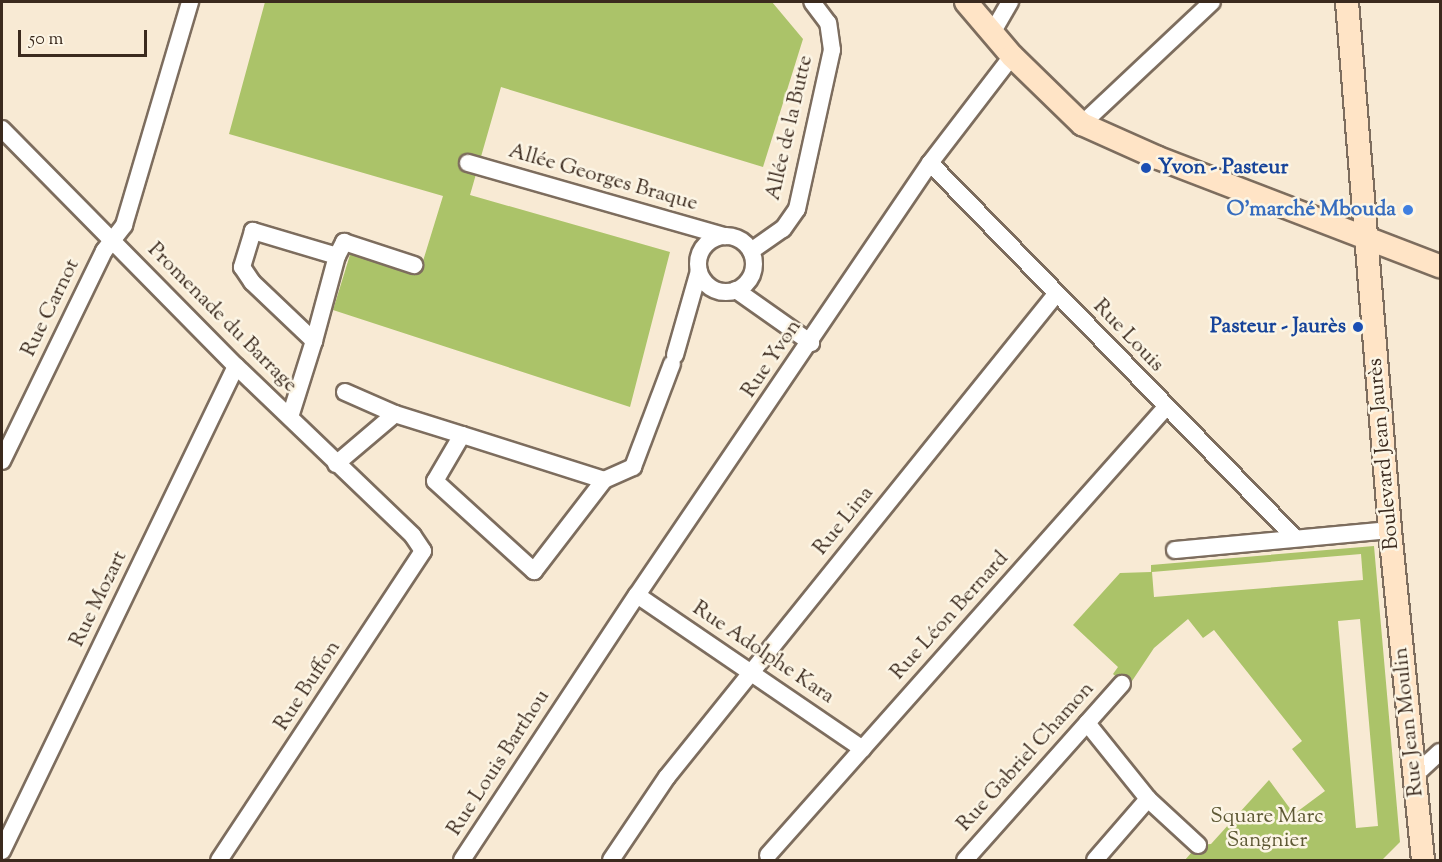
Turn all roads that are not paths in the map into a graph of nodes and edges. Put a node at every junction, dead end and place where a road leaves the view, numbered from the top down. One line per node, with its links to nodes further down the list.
1 (190, 2): 15 (street, Rue Carnot)
2 (812, 2): 16 (street, Allée de la Butte)
3 (966, 2): 7 (main road)
4 (1010, 2): 7 (street)
5 (1212, 2): 9 (street)
6 (1347, 2): 14 (main road, Boulevard Jean Jaurès)
7 (992, 33): 8 (main road)
8 (1011, 56): 9 (main road); 12 (street, Rue Yvon)
9 (1082, 124): 14 (main road)
10 (2, 129): 15 (street, Promenade du Barrage)
11 (468, 163): 13 (street, Allée Georges Braque)
12 (930, 163): 22 (street, Rue Louis); 24 (street, Rue Yvon)
13 (725, 236): 16 (street, Allée Georges Braque); 20 (street, Allée Georges Braque)
14 (1367, 240): 19 (main road); 34 (main road, Boulevard Jean Jaurès)
15 (113, 241): 25 (street, Promenade du Barrage); 31 (street, Rue Carnot)
16 (751, 251): 21 (street)
17 (337, 256): 18 (street); 23 (street); 23 (street)
18 (414, 265)
19 (1440, 266)
20 (699, 271): 21 (street); 33 (street, Allée Georges Braque)
21 (736, 290): 24 (street)
22 (1056, 294): 27 (street, Rue Louis); 40 (street, Rue Lina)
23 (314, 341): 29 (street)
24 (811, 343): 39 (street, Rue Yvon)
25 (236, 366): 29 (street, Promenade du Barrage); 49 (street, Rue Mozart)
26 (345, 392): 28 (street)
27 (1166, 407): 36 (street, Rue Louis); 44 (street, Rue Léon Bernard)
28 (395, 414): 30 (street); 32 (street)
29 (290, 417): 32 (street, Promenade du Barrage)
30 (462, 435): 33 (street); 33 (street)
31 (2, 461)
32 (336, 464): 35 (street, Promenade du Barrage)
33 (604, 480)
34 (1390, 530): 36 (street); 38 (main road, Boulevard Jean Jaurès)
35 (413, 536): 51 (street, Rue Buffon)
36 (1295, 538): 37 (street)
37 (1175, 550)
38 (1395, 584): 46 (main road, Rue Jean Moulin)
39 (637, 595): 40 (street, Rue Adolphe Kara); 42 (street, Rue Yvon)
40 (751, 672): 44 (street, Rue Adolphe Kara); 53 (street, Rue Lina)
41 (1122, 684): 43 (street, Rue Gabriel Chamon)
42 (574, 690): 52 (street, Rue Louis Barthou)
43 (1087, 723): 47 (street); 54 (street, Rue Gabriel Chamon)
44 (863, 749): 50 (street, Rue Léon Bernard)
45 (1440, 752): 46 (street)
46 (1414, 776): 56 (main road, Rue Jean Moulin)
47 (1148, 799): 48 (street); 55 (street)
48 (1198, 845)
49 (2, 851)
50 (768, 855)
51 (219, 861)
52 (462, 861)
53 (611, 861)
54 (965, 861)
55 (1095, 861)
56 (1423, 861)

